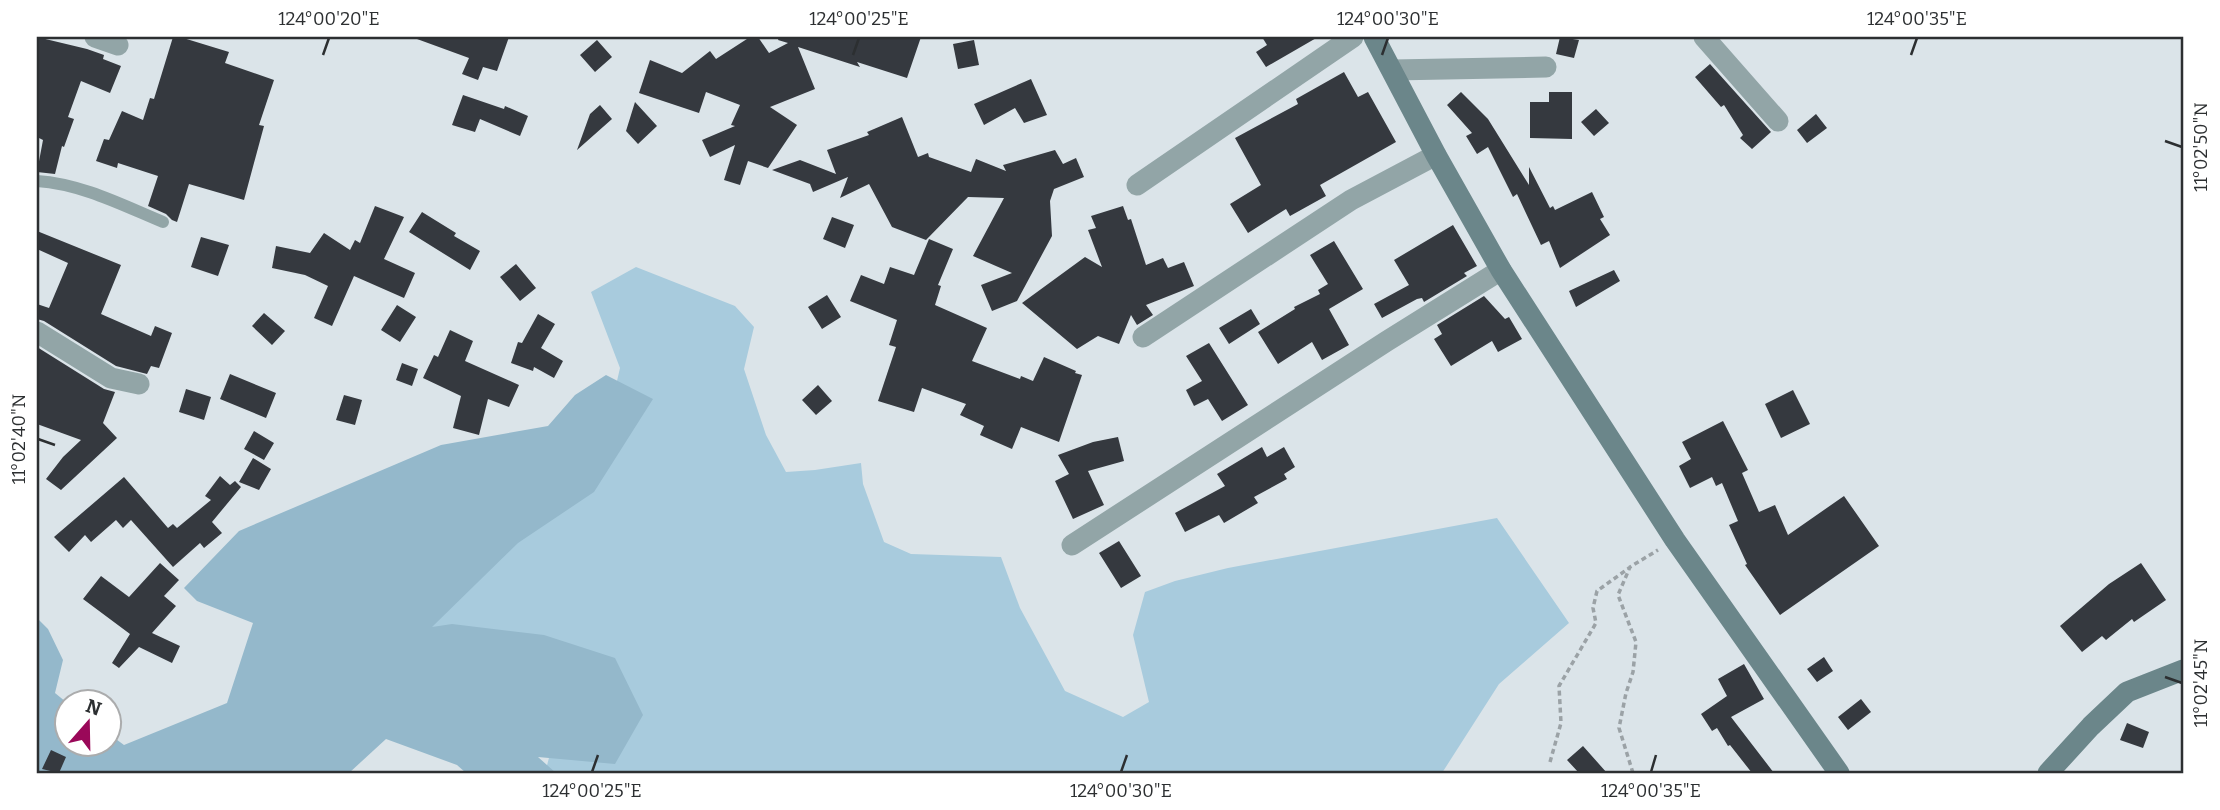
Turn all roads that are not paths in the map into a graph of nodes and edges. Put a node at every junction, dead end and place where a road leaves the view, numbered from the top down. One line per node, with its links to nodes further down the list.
1 (95, 37): 5 (street)
2 (1353, 37): 11 (street)
3 (1374, 37): 7 (street)
4 (1704, 37): 8 (street)
5 (118, 45)
6 (1546, 66): 7 (street)
7 (1393, 70): 9 (street)
8 (1778, 121)
9 (1436, 155): 13 (street); 15 (street)
10 (37, 181): 12 (lane)
11 (1136, 185)
12 (163, 222)
13 (1501, 270): 17 (street); 19 (street)
14 (37, 332): 16 (street)
15 (1143, 337)
16 (139, 384)
17 (1072, 545)
18 (2183, 670): 20 (street)
19 (1839, 773)
20 (2049, 773)

